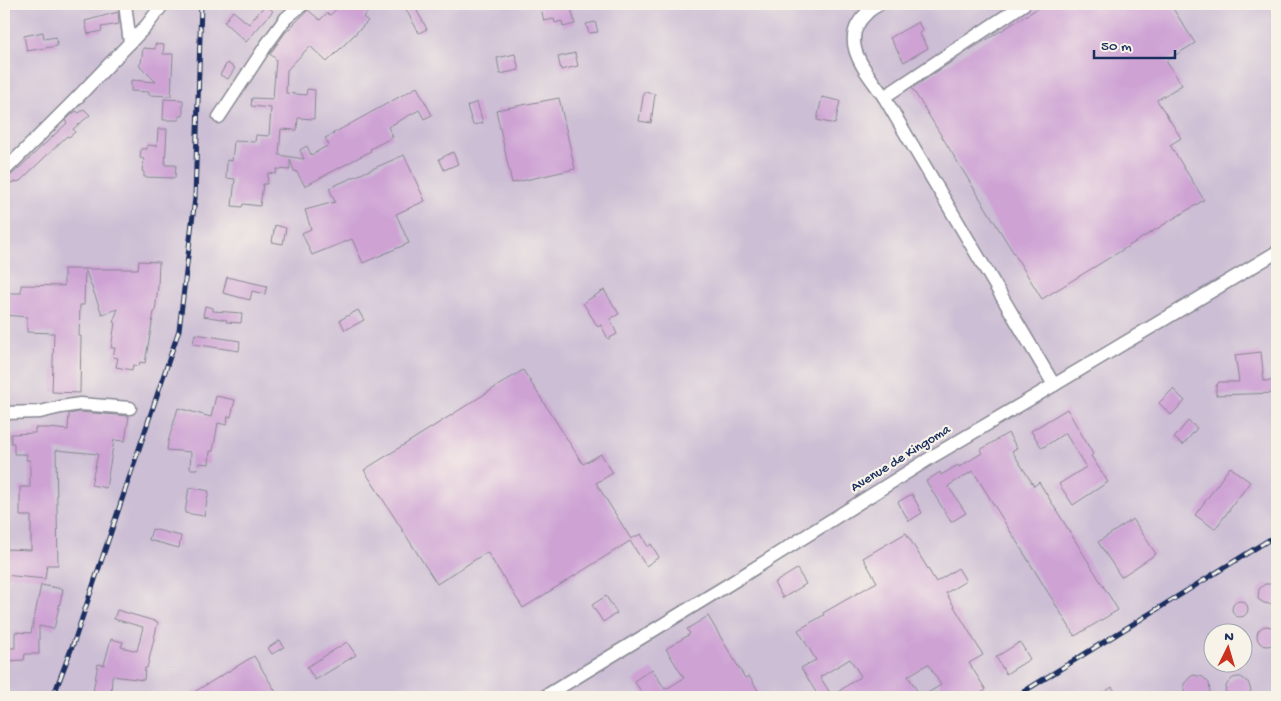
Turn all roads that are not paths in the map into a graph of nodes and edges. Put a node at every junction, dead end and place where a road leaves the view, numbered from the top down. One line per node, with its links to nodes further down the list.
1 (125, 4): 6 (street)
2 (164, 4): 6 (street)
3 (303, 4): 8 (street)
4 (879, 4): 7 (street)
5 (1024, 4): 7 (street)
6 (130, 43): 9 (street)
7 (884, 97): 11 (street)
8 (219, 117)
9 (4, 171)
10 (1277, 252): 11 (street, Avenue de Kingoma)
11 (1054, 386): 14 (street, Avenue de Kingoma)
12 (130, 408): 13 (street)
13 (4, 413)
14 (544, 697)

